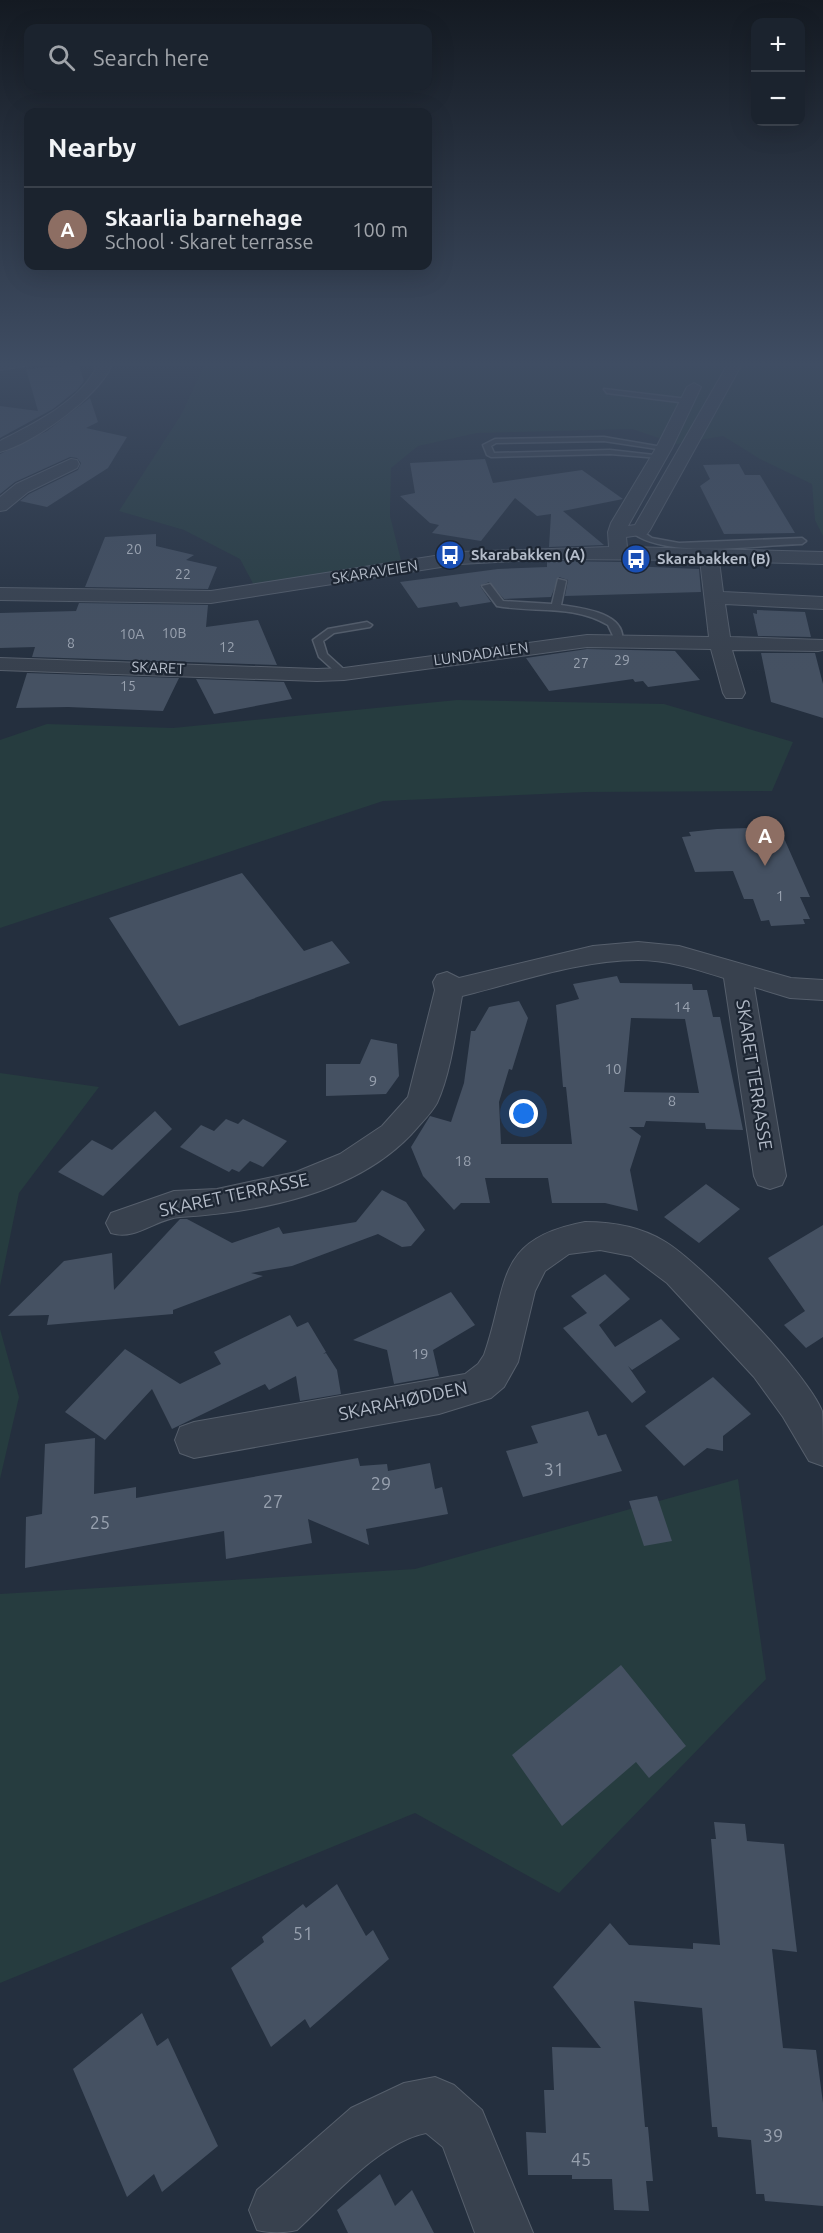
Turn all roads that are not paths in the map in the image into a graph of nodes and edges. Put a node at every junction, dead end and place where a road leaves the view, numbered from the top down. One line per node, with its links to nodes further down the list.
1 (66, 466): 4 (street)
2 (653, 466): 5 (street)
3 (679, 466): 6 (street)
4 (0, 506)
5 (617, 532): 6 (street); 8 (street)
6 (637, 532): 7 (lane)
7 (802, 541)
8 (618, 554): 9 (street, SKARAVEIEN); 13 (street, SKARAVEIEN)
9 (709, 555): 10 (street, SKARAVEIEN); 14 (street)
10 (823, 558)
11 (561, 581): 16 (lane)
12 (487, 586): 16 (lane)
13 (0, 594)
14 (716, 598): 15 (street); 19 (street)
15 (823, 603)
16 (556, 607): 18 (lane)
17 (367, 625): 22 (lane)
18 (619, 640): 19 (street, LUNDADALEN); 22 (street, LUNDADALEN)
19 (720, 643): 20 (street, LUNDADALEN); 24 (street)
20 (818, 645)
21 (0, 664): 23 (street, SKARET)
22 (344, 674): 23 (street, LUNDADALEN)
23 (317, 675)
24 (734, 693)
25 (737, 973): 26 (street, SKARET TERRASSE); 27 (street, SKARET TERRASSE); 28 (street, SKARET TERRASSE)
26 (823, 990)
27 (770, 1176)
28 (123, 1223)
29 (194, 1440): 30 (street, SKARAHØDDEN)
30 (823, 1448)
31 (277, 2210): 32 (street)
32 (504, 2233)

